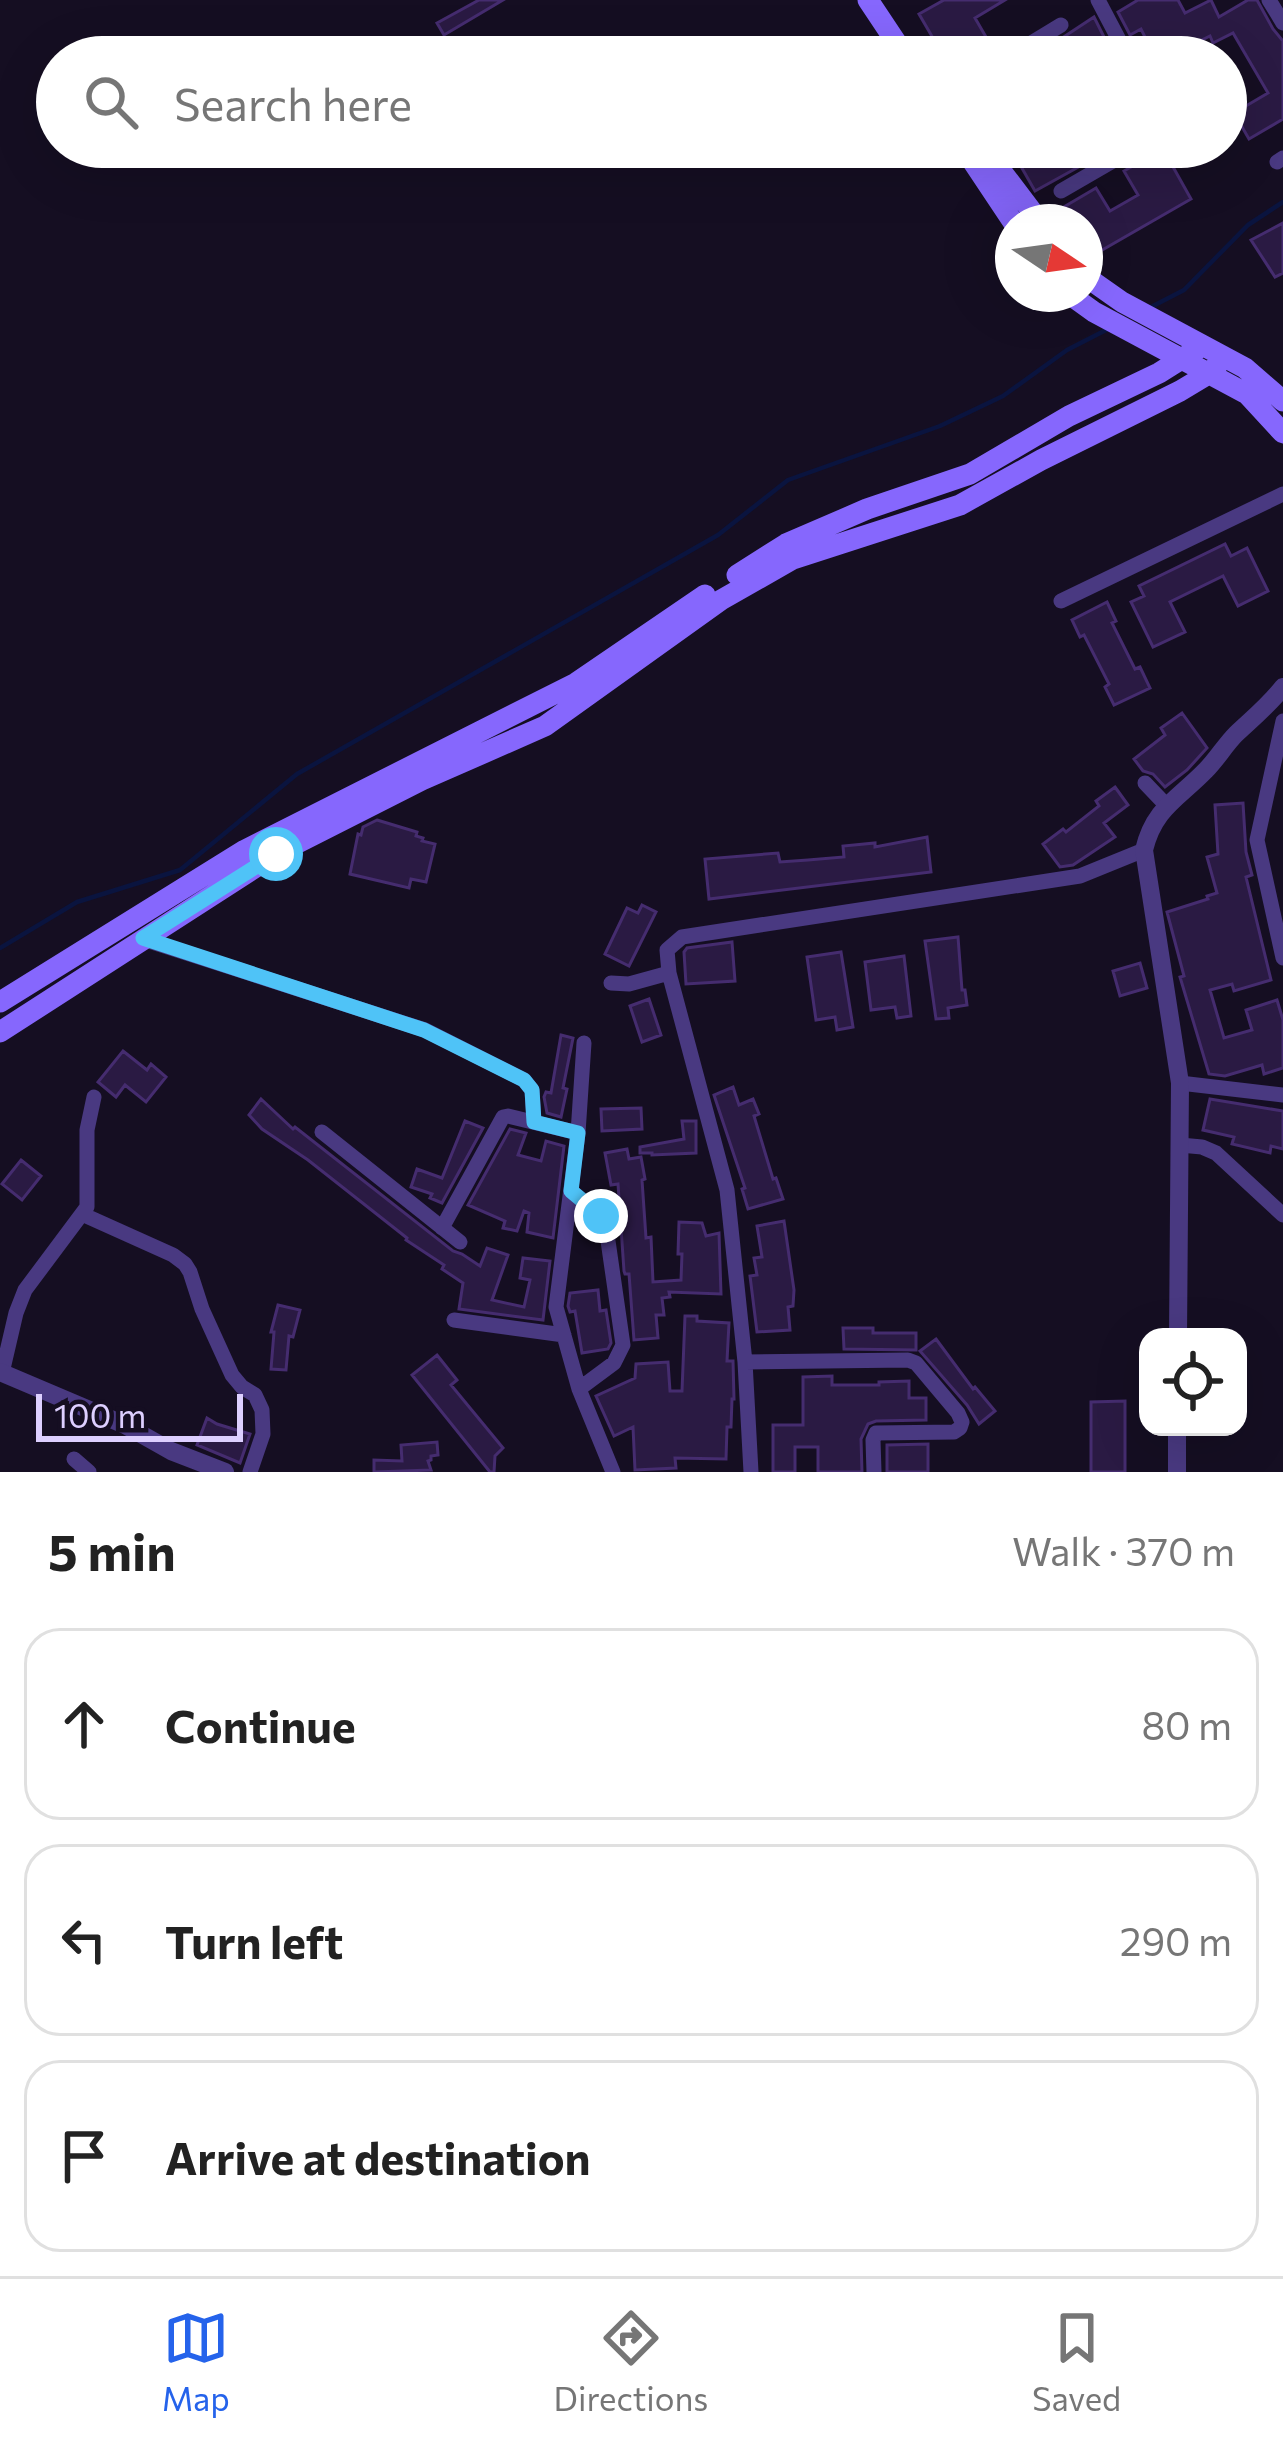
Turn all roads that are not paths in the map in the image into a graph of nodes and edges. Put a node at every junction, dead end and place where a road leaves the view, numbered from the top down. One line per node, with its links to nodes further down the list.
1 (868, 0): 7 (main road)
2 (885, 0): 8 (main road)
3 (1098, 0): 10 (street)
4 (1269, 0): 5 (street)
5 (1283, 23)
6 (1061, 25): 9 (street)
7 (891, 36)
8 (908, 36)
9 (1043, 36)
10 (1117, 36)
11 (977, 168): 15 (main road)
12 (999, 168): 16 (main road)
13 (1093, 168): 14 (street)
14 (1061, 191)
15 (1001, 204)
16 (1026, 204)
17 (1103, 289): 19 (main road)
18 (1094, 312): 19 (main road)
19 (1183, 347): 20 (main road); 34 (main road)
20 (1217, 365): 21 (main road); 22 (main road); 30 (main road)
21 (1283, 401)
22 (1283, 433)
23 (1283, 494): 24 (street)
24 (1061, 601)
25 (1283, 687): 28 (street)
26 (1283, 722): 31 (street)
27 (1145, 783): 28 (street)
28 (1166, 805): 29 (street)
29 (1144, 850): 32 (street); 37 (street)
30 (143, 938): 35 (main road); 40 (street)
31 (1283, 958)
32 (669, 973): 33 (street); 52 (street)
33 (610, 983)
34 (0, 1002)
35 (0, 1032)
36 (584, 1043): 42 (street)
37 (1180, 1083): 38 (street); 43 (street)
38 (1283, 1095)
39 (94, 1097): 45 (street)
40 (534, 1122): 42 (street); 47 (street)
41 (322, 1132): 47 (street)
42 (578, 1133): 44 (street)
43 (1180, 1145): 46 (street); 50 (street)
44 (571, 1191): 51 (street); 54 (street)
45 (84, 1215): 53 (street); 59 (street)
46 (1283, 1215)
47 (442, 1228): 48 (street)
48 (460, 1242)
49 (454, 1320): 51 (street)
50 (1178, 1328)
51 (564, 1335): 54 (street)
52 (745, 1362): 61 (street); 62 (street)
53 (1, 1372): 58 (street)
54 (580, 1389): 60 (street)
55 (1177, 1436): 63 (street)
56 (74, 1459): 57 (street)
57 (89, 1472)
58 (225, 1472)
59 (250, 1472)
60 (613, 1472)
61 (752, 1472)
62 (874, 1472)
63 (1177, 1472)

